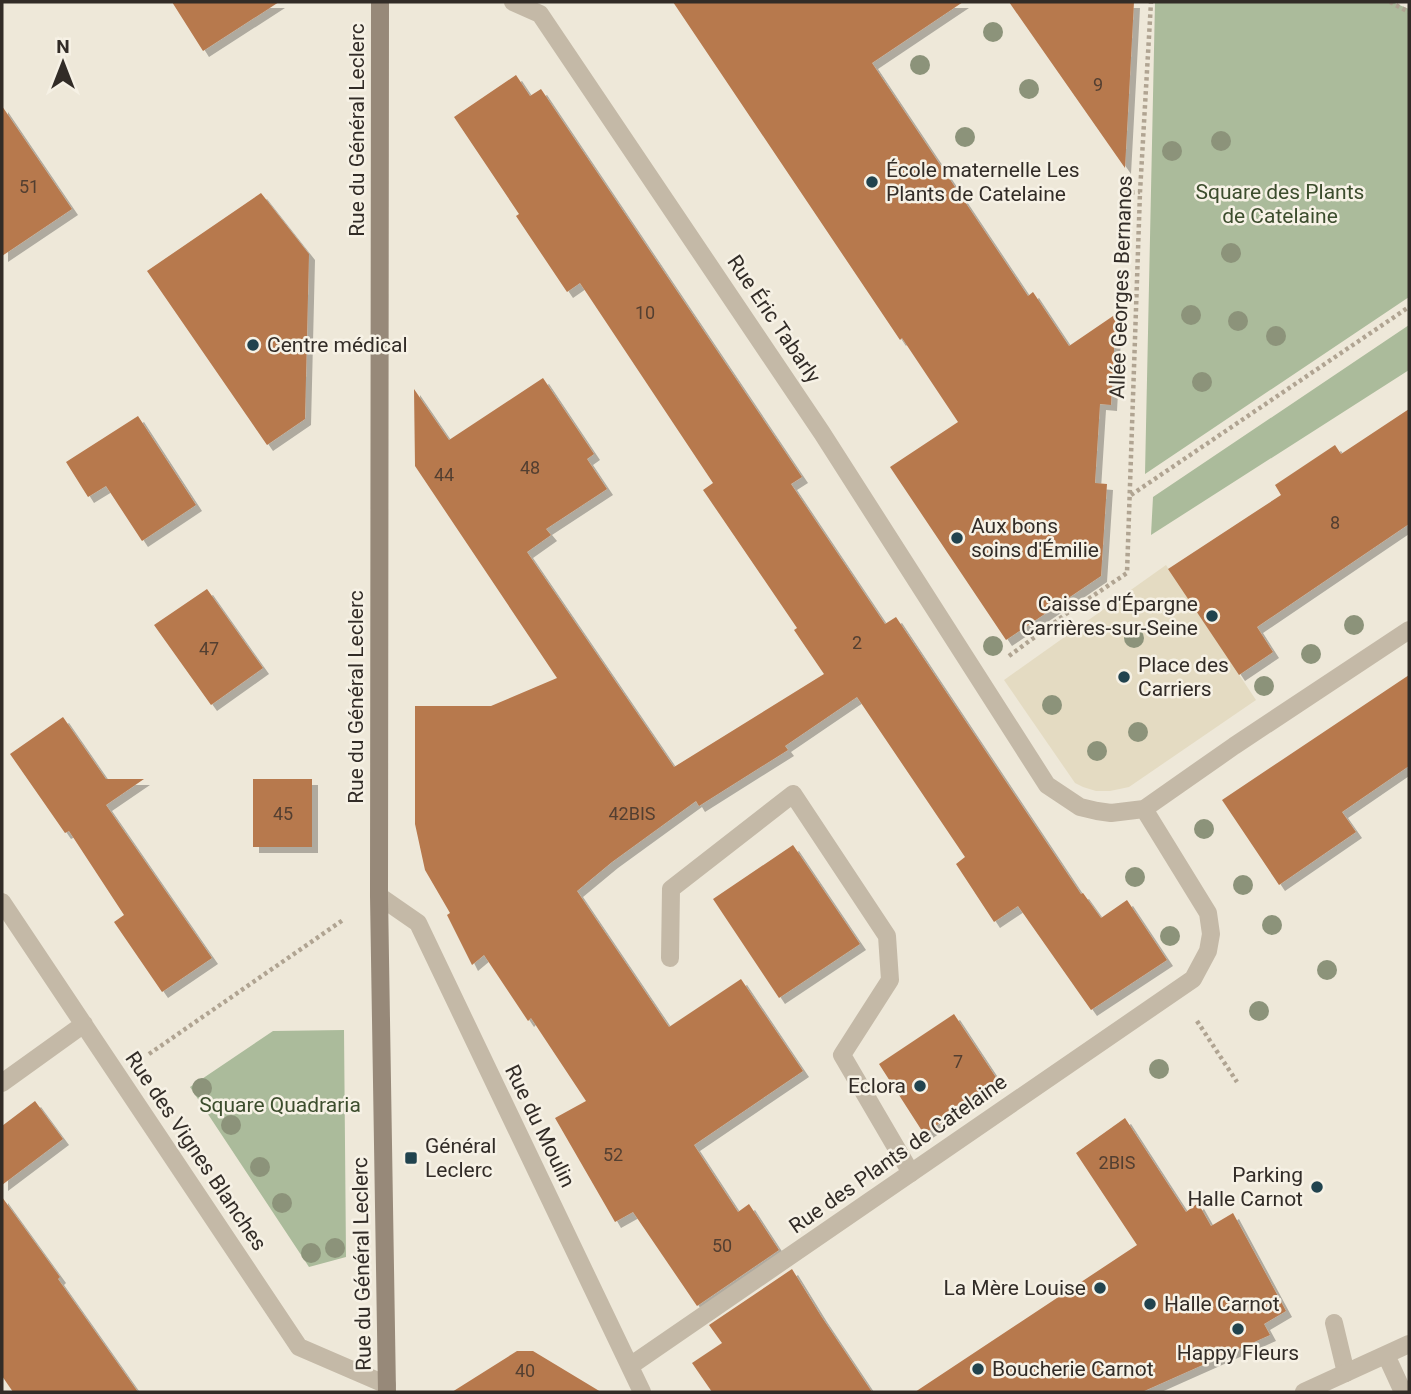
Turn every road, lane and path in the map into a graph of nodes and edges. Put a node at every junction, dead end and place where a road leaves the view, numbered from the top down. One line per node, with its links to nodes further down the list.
1 (380, 2): 13 (street, Rue du Général Leclerc)
2 (513, 2): 11 (street, Rue Éric Tabarly)
3 (1151, 2): 6 (path, Allée Georges Bernanos)
4 (1390, 2): 5 (path)
5 (1409, 12)
6 (1140, 192): 7 (path); 9 (path, Allée Georges Bernanos)
7 (1124, 193)
8 (1409, 307): 9 (path)
9 (1130, 496): 11 (path, Allée Georges Bernanos)
10 (1409, 630): 12 (street)
11 (978, 679): 12 (street)
12 (1144, 809): 16 (street, Rue des Plants de Catelaine)
13 (379, 896): 18 (path); 25 (street, Rue du Moulin); 27 (street, Rue du Général Leclerc)
14 (2, 902): 17 (street, Rue des Vignes Blanches)
15 (670, 958): 21 (street)
16 (1176, 990): 19 (path); 21 (street, Rue des Plants de Catelaine)
17 (84, 1024): 18 (street, Rue des Vignes Blanches); 20 (street)
18 (118, 1076): 27 (street, Rue des Vignes Blanches)
19 (1237, 1082)
20 (2, 1083)
21 (911, 1172): 25 (street, Rue des Plants de Catelaine)
22 (1334, 1323): 26 (street)
23 (1409, 1344): 24 (street)
24 (1386, 1355): 26 (street); 30 (street)
25 (630, 1366): 28 (street, Rue du Moulin)
26 (1346, 1373): 29 (street)
27 (387, 1389)
28 (642, 1392)
29 (1304, 1392)
30 (1403, 1392)

